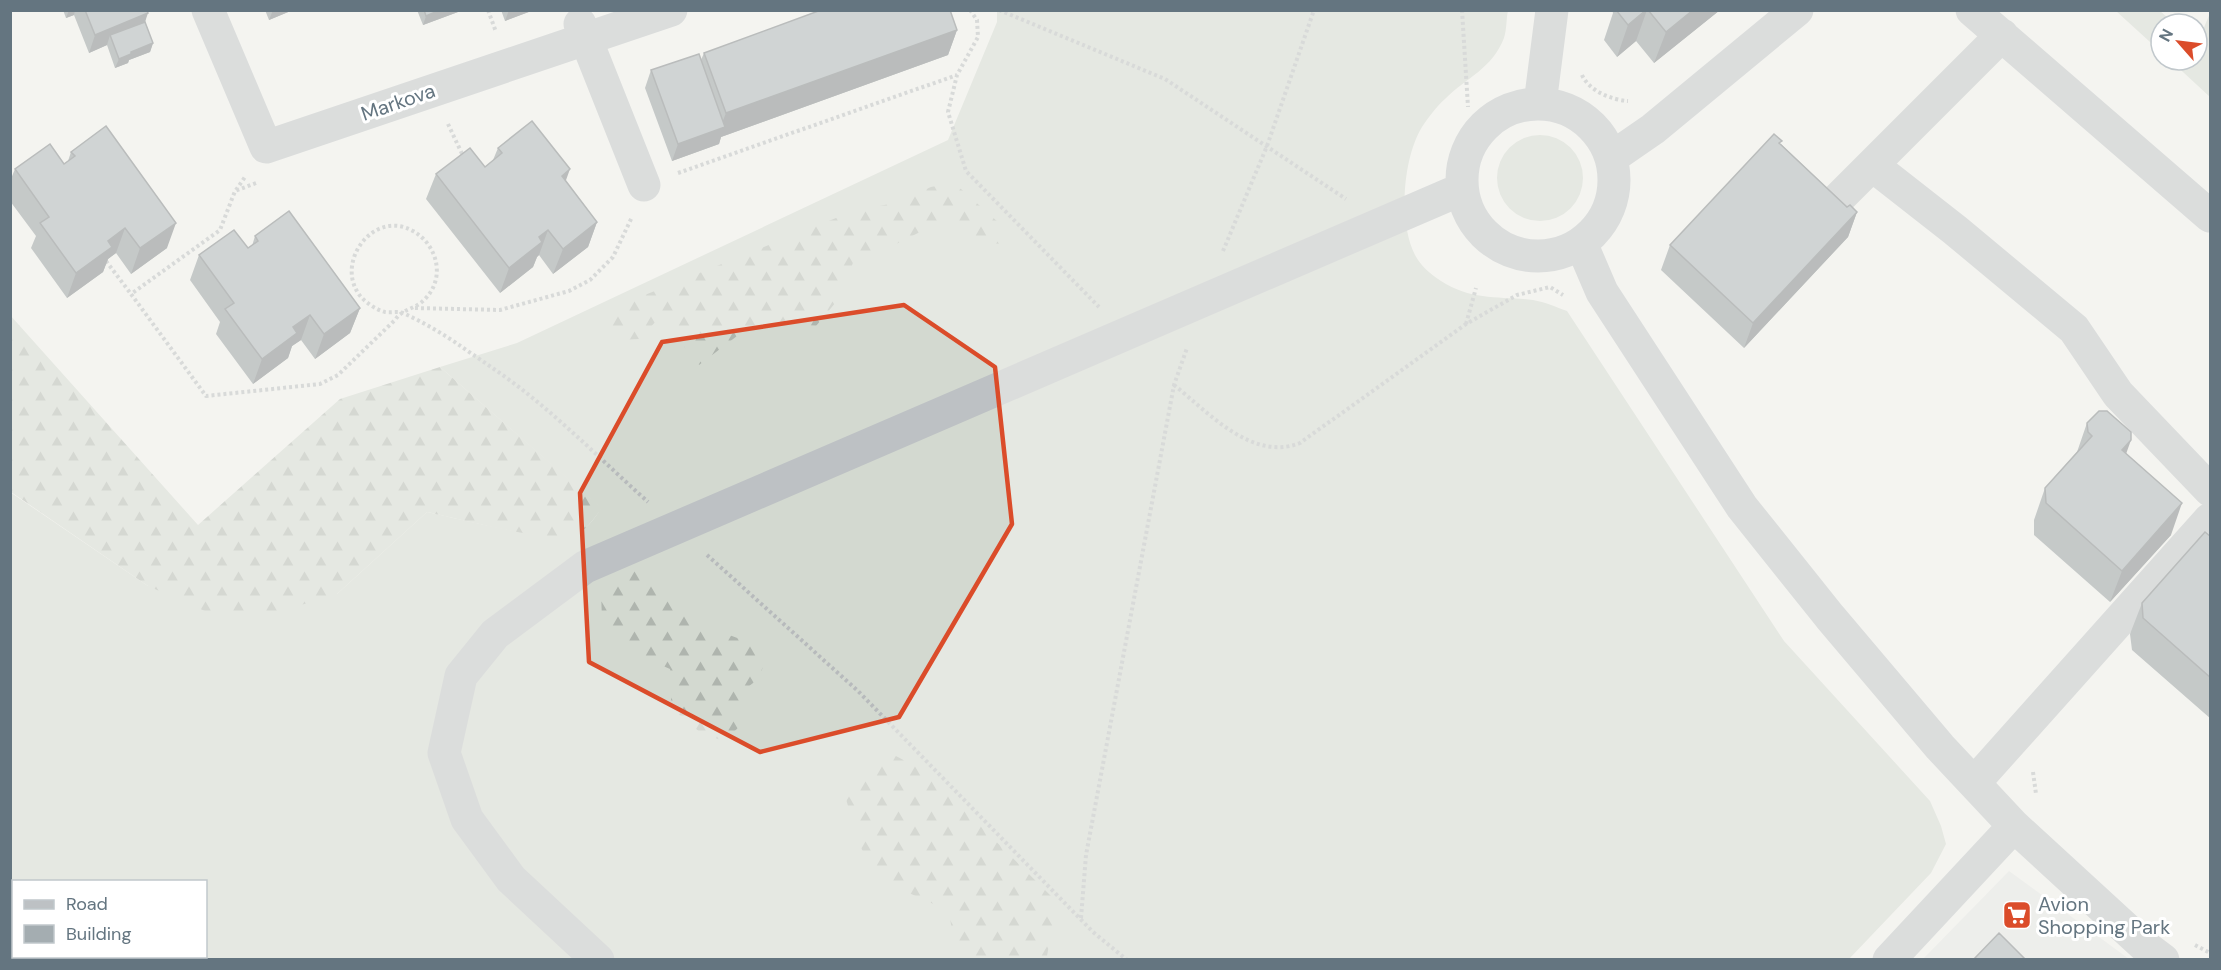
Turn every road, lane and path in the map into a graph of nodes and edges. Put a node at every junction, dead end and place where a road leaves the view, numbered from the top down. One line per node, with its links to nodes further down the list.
1 (208, 10): 10 (street, Markova)
2 (670, 10): 10 (street, Markova)
3 (970, 10): 13 (path)
4 (999, 10): 18 (path)
5 (1314, 10): 18 (path)
6 (1462, 10): 16 (path)
7 (1552, 10): 15 (street)
8 (1797, 10): 19 (street)
9 (1972, 10): 11 (street)
10 (583, 32): 23 (street)
11 (2002, 35): 21 (street); 27 (street)
12 (1579, 69): 14 (path)
13 (957, 75): 23 (path); 37 (path)
14 (1633, 100)
15 (1540, 104): 19 (street); 24 (street)
16 (1468, 107)
17 (446, 121): 20 (path)
18 (1267, 146): 26 (path); 35 (path)
19 (1611, 158): 30 (street)
20 (465, 160)
21 (1872, 165): 25 (street); 41 (street)
22 (257, 183): 28 (path)
23 (644, 185): 36 (path)
24 (1462, 189): 30 (street); 35 (street)
25 (1837, 200)
26 (1353, 203)
27 (2211, 216)
28 (220, 230): 29 (path); 33 (path)
29 (226, 240)
30 (1581, 243): 45 (street)
31 (106, 261): 33 (path)
32 (1476, 288): 39 (path)
33 (131, 294): 38 (path)
34 (1569, 298): 39 (path)
35 (1205, 300): 40 (path); 43 (street)
36 (414, 308): 38 (path); 38 (path)
37 (1102, 310)
38 (401, 312): 43 (path)
39 (1466, 324): 40 (path)
40 (1174, 385): 48 (path)
41 (2211, 490)
42 (2211, 519): 44 (street)
43 (677, 528): 48 (path); 51 (street)
44 (2014, 738): 45 (street); 46 (path)
45 (1974, 783): 47 (street)
46 (2036, 796)
47 (2014, 826): 53 (street); 54 (street)
48 (1080, 919): 52 (path)
49 (2191, 943): 50 (path)
50 (2211, 953)
51 (598, 960)
52 (1127, 960)
53 (1889, 960)
54 (2163, 960)

